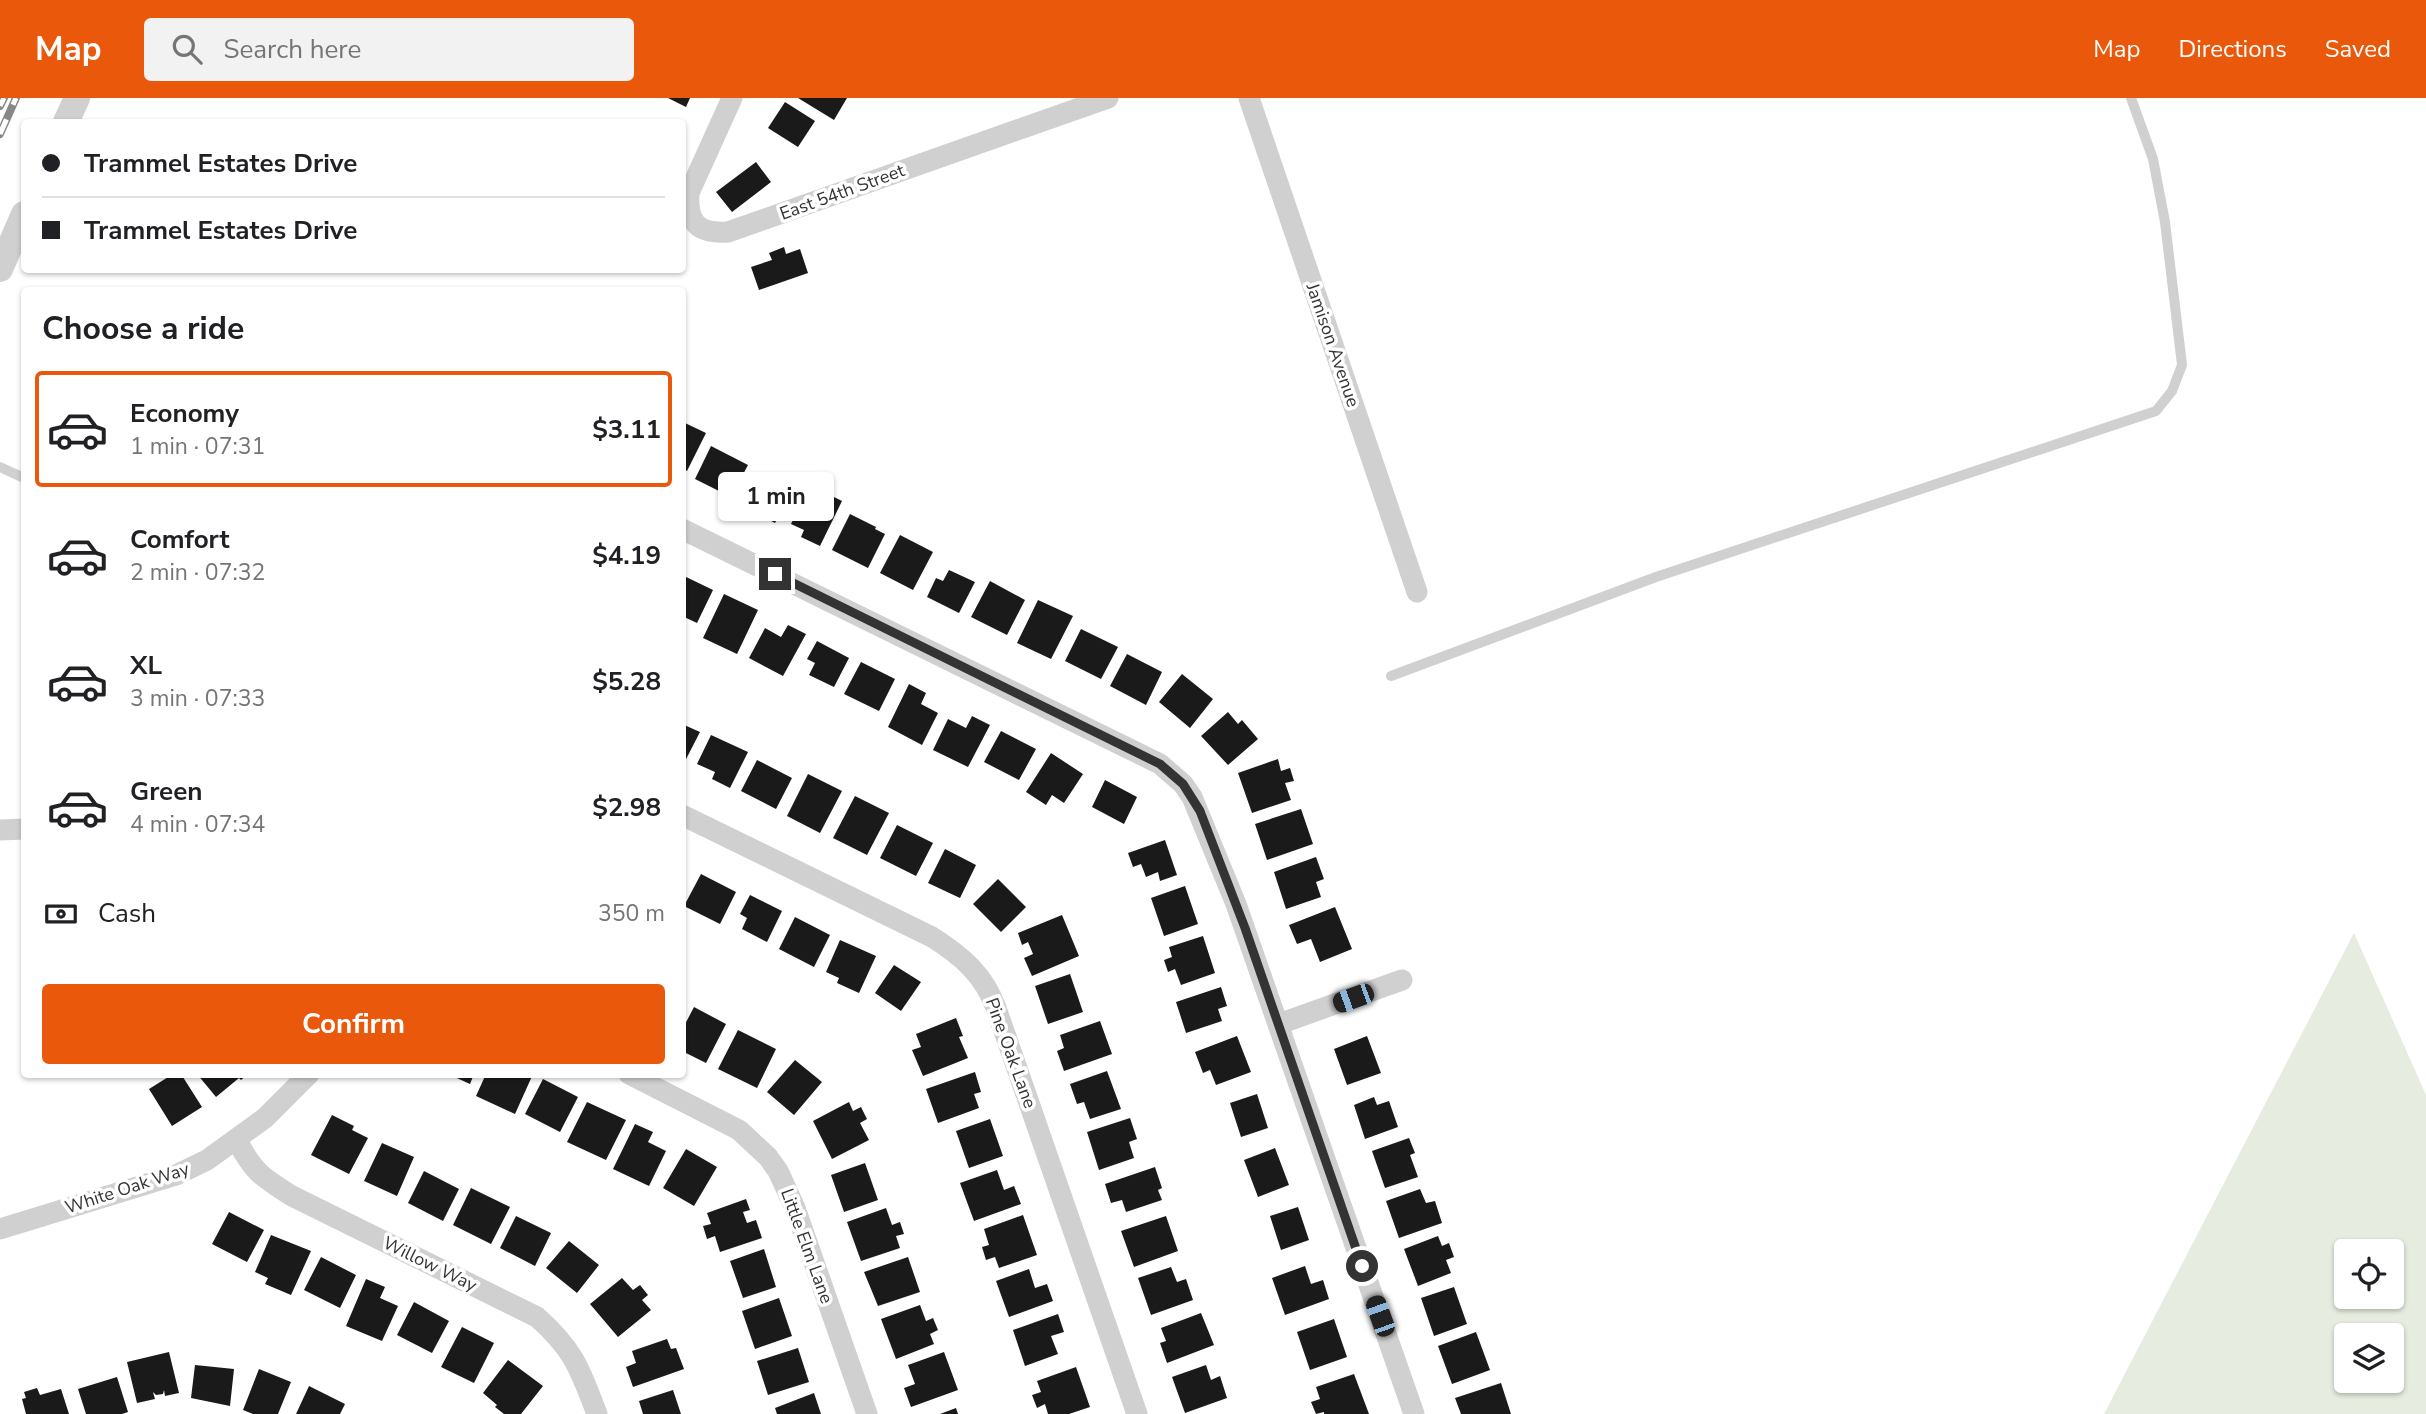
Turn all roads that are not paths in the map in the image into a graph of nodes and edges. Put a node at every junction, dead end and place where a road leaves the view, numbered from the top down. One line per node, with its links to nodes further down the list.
1 (1108, 98): 4 (street, East 54th Street)
2 (1249, 98): 10 (street, Jamison Avenue)
3 (2131, 98): 11 (lane)
4 (730, 103)
5 (21, 221): 6 (street)
6 (0, 269)
7 (0, 467): 8 (lane)
8 (21, 477)
9 (686, 531): 16 (street)
10 (1417, 592)
11 (1391, 677)
12 (686, 817): 23 (street, Pine Oak Lane)
13 (21, 829): 14 (street)
14 (0, 830)
15 (1402, 980): 16 (street)
16 (1279, 1024): 24 (street)
17 (305, 1078): 19 (street, White Oak Way)
18 (636, 1078): 22 (street, Little Elm Lane)
19 (237, 1140): 20 (street, White Oak Way); 21 (street, Willow Way)
20 (0, 1229)
21 (597, 1414)
22 (867, 1414)
23 (1137, 1414)
24 (1414, 1414)

